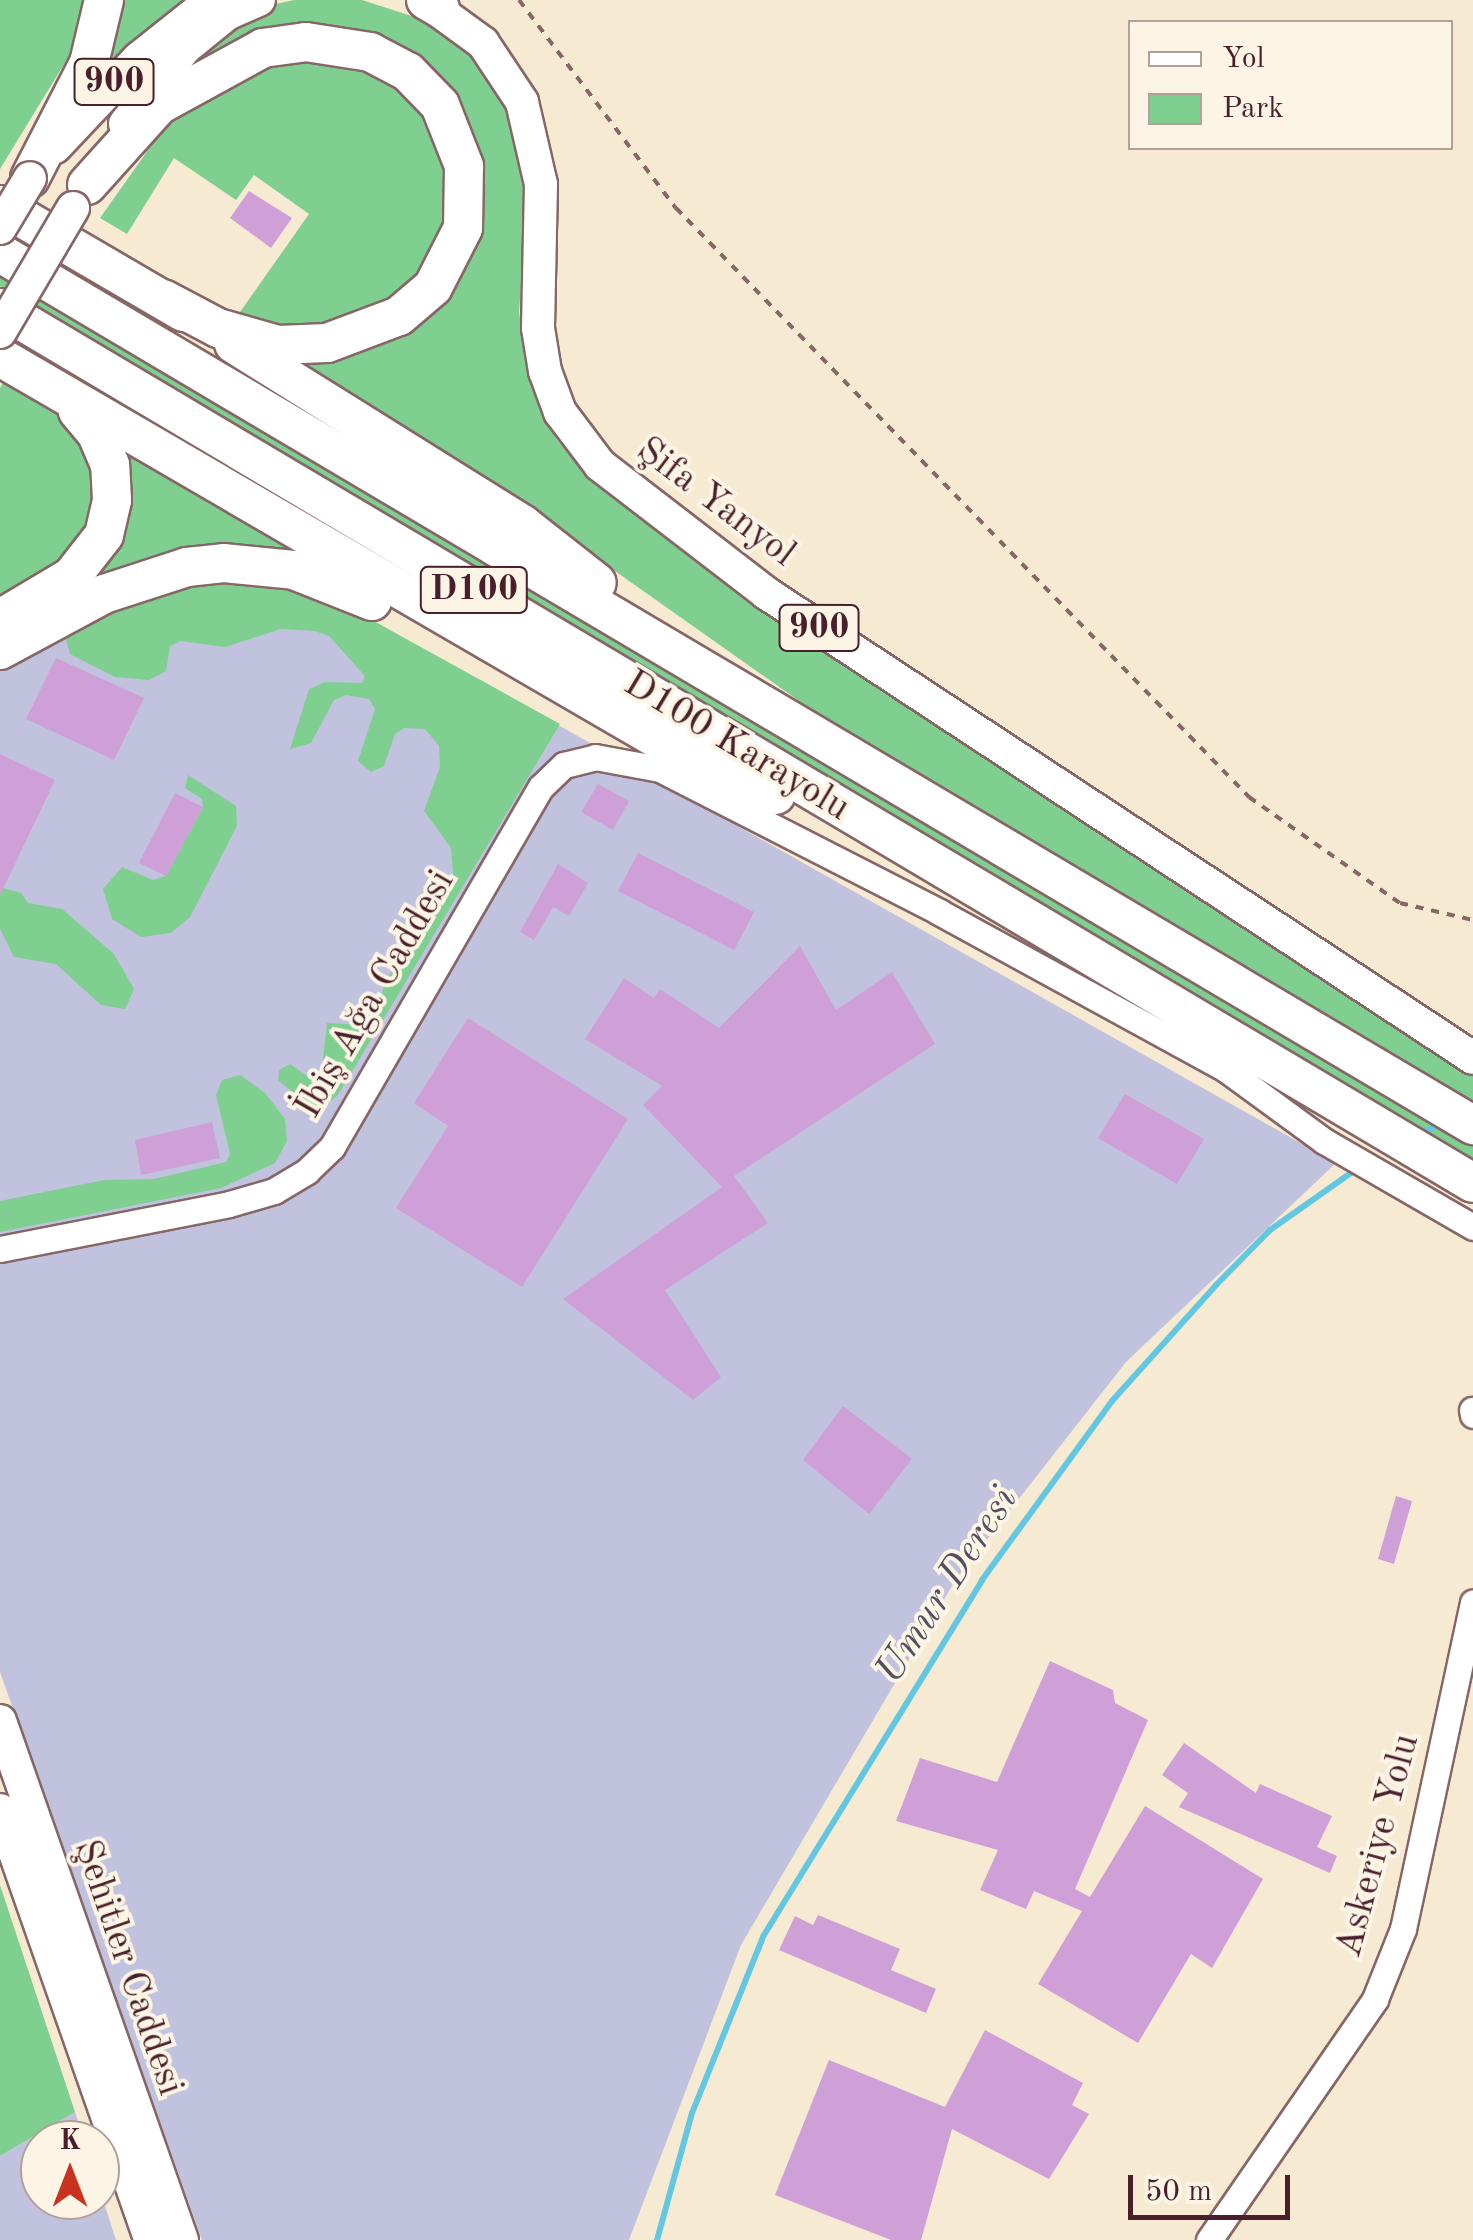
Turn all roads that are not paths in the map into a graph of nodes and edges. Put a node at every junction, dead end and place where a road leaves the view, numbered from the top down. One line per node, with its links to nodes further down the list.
1 (104, 0): 5 (highway)
2 (212, 0): 5 (main road, 900)
3 (259, 0): 6 (main road)
4 (427, 2): 19 (main road, Şifa Yanyol / 900)
5 (30, 178): 8 (main road, bridge)
6 (80, 197): 10 (highway); 12 (main road, bridge)
7 (0, 205): 10 (highway)
8 (0, 228)
9 (0, 253): 16 (highway, D100 Karayolu / D100)
10 (163, 300): 16 (highway)
11 (0, 308): 18 (highway, D100 Karayolu / D100)
12 (0, 332)
13 (16, 367): 14 (highway); 17 (highway)
14 (0, 619)
15 (0, 650): 17 (highway)
16 (708, 672): 20 (highway, D100 Karayolu / D100)
17 (554, 679): 18 (highway)
18 (947, 873): 21 (highway, D100 Karayolu / D100)
19 (1473, 1058)
20 (1473, 1125)
21 (1460, 1176)
22 (1473, 1227): 23 (street, İbiş Ağa Caddesi)
23 (0, 1249)
24 (1473, 1602): 29 (street, Askeriye Yolu)
25 (0, 1721): 28 (main road, Şehitler Caddesi)
26 (0, 1810): 27 (main road, Şehitler Caddesi)
27 (151, 2240)
28 (182, 2240)
29 (1209, 2240)

